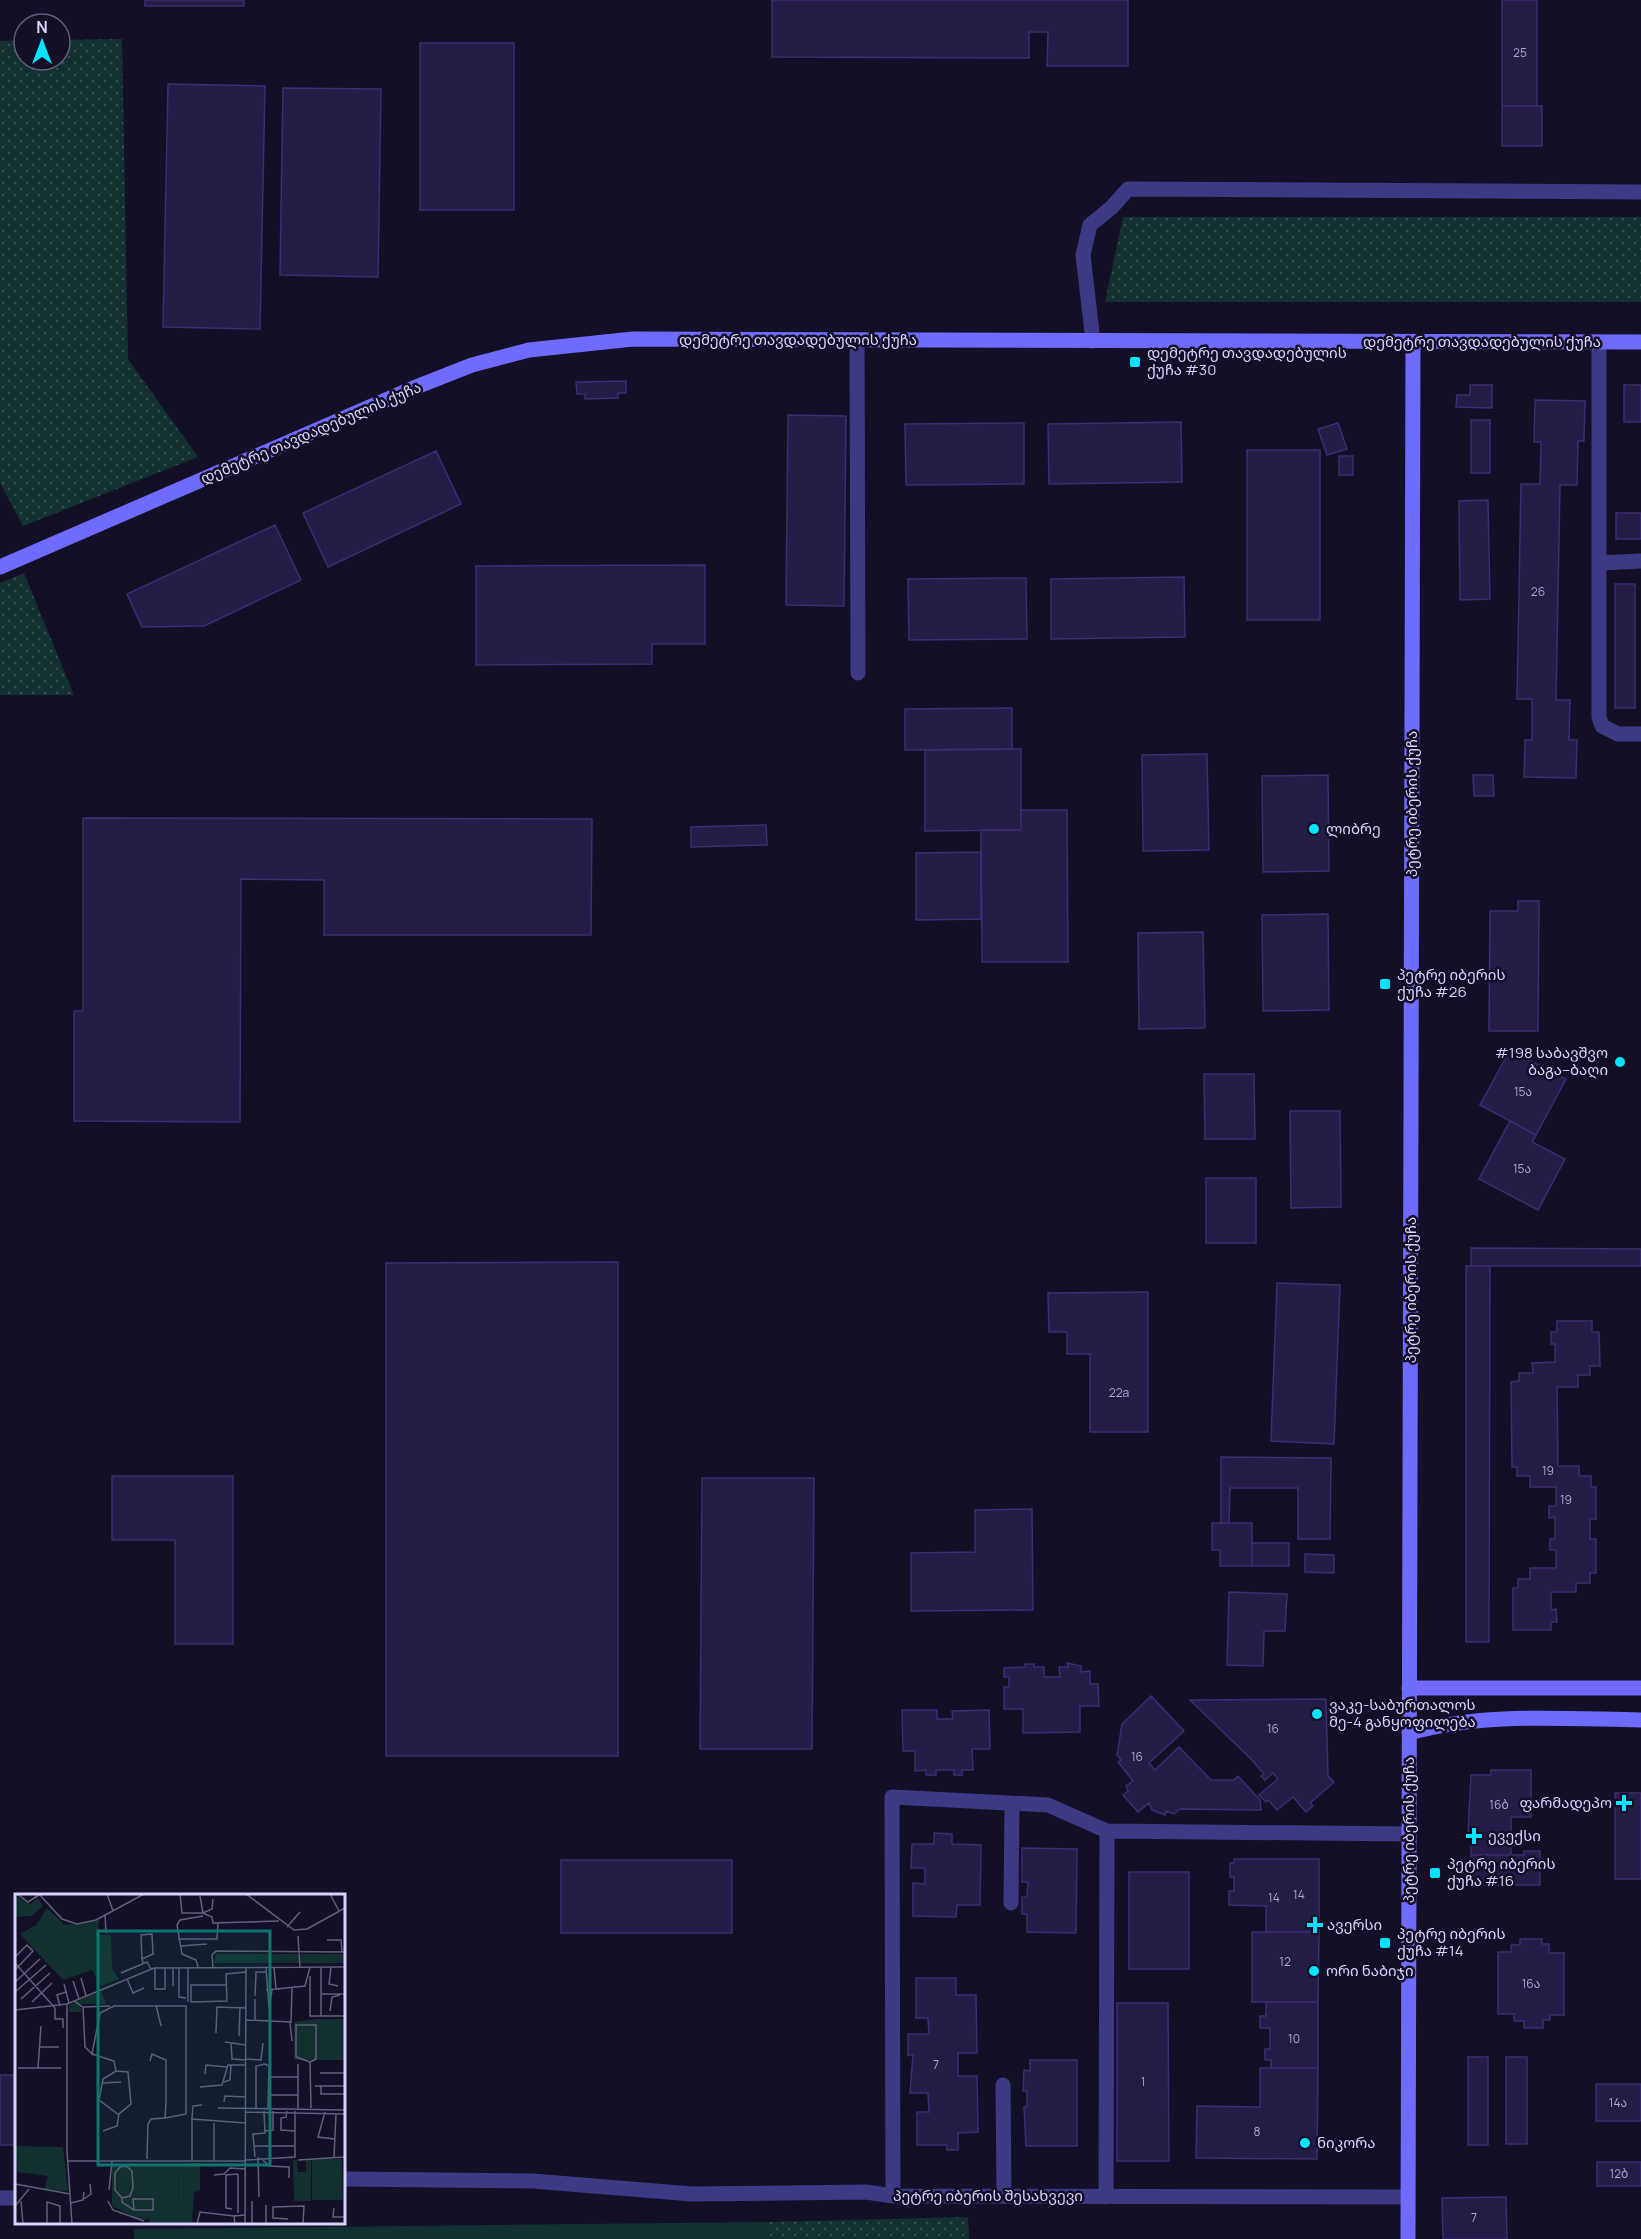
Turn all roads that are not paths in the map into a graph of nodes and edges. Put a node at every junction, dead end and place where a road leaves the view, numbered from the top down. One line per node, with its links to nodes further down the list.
1 (1641, 192): 3 (street)
2 (857, 341): 3 (street, დემეტრე თავდადებულის ქუჩა); 9 (street, დემეტრე თავდადებულის ქუჩა); 10 (street)
3 (1093, 341): 4 (street, დემეტრე თავდადებულის ქუჩა)
4 (1413, 342): 5 (street, დემეტრე თავდადებულის ქუჩა); 13 (street, პეტრე იბერის ქუჩა)
5 (1599, 342): 6 (street, დემეტრე თავდადებულის ქუჩა); 8 (street)
6 (1641, 342)
7 (1641, 561): 8 (street)
8 (1601, 563): 11 (street)
9 (0, 567)
10 (858, 673)
11 (1641, 734)
12 (1641, 1688): 13 (street)
13 (1409, 1689): 15 (street, პეტრე იბერის ქუჩა)
14 (1641, 1720): 15 (street)
15 (1409, 1733): 18 (street, პეტრე იბერის ქუჩა)
16 (1012, 1803): 17 (street); 19 (street); 22 (street)
17 (1107, 1831): 18 (street); 24 (street)
18 (1409, 1834): 25 (street, პეტრე იბერის ქუჩა)
19 (1011, 1903)
20 (1003, 2085): 23 (street)
21 (345, 2179): 22 (street, პეტრე იბერის შესახვევი)
22 (892, 2196): 23 (street, პეტრე იბერის შესახვევი)
23 (1004, 2196): 24 (street, პეტრე იბერის შესახვევი)
24 (1106, 2197): 25 (street, პეტრე იბერის შესახვევი)
25 (1408, 2197): 26 (street, პეტრე იბერის ქუჩა)
26 (1407, 2239)

